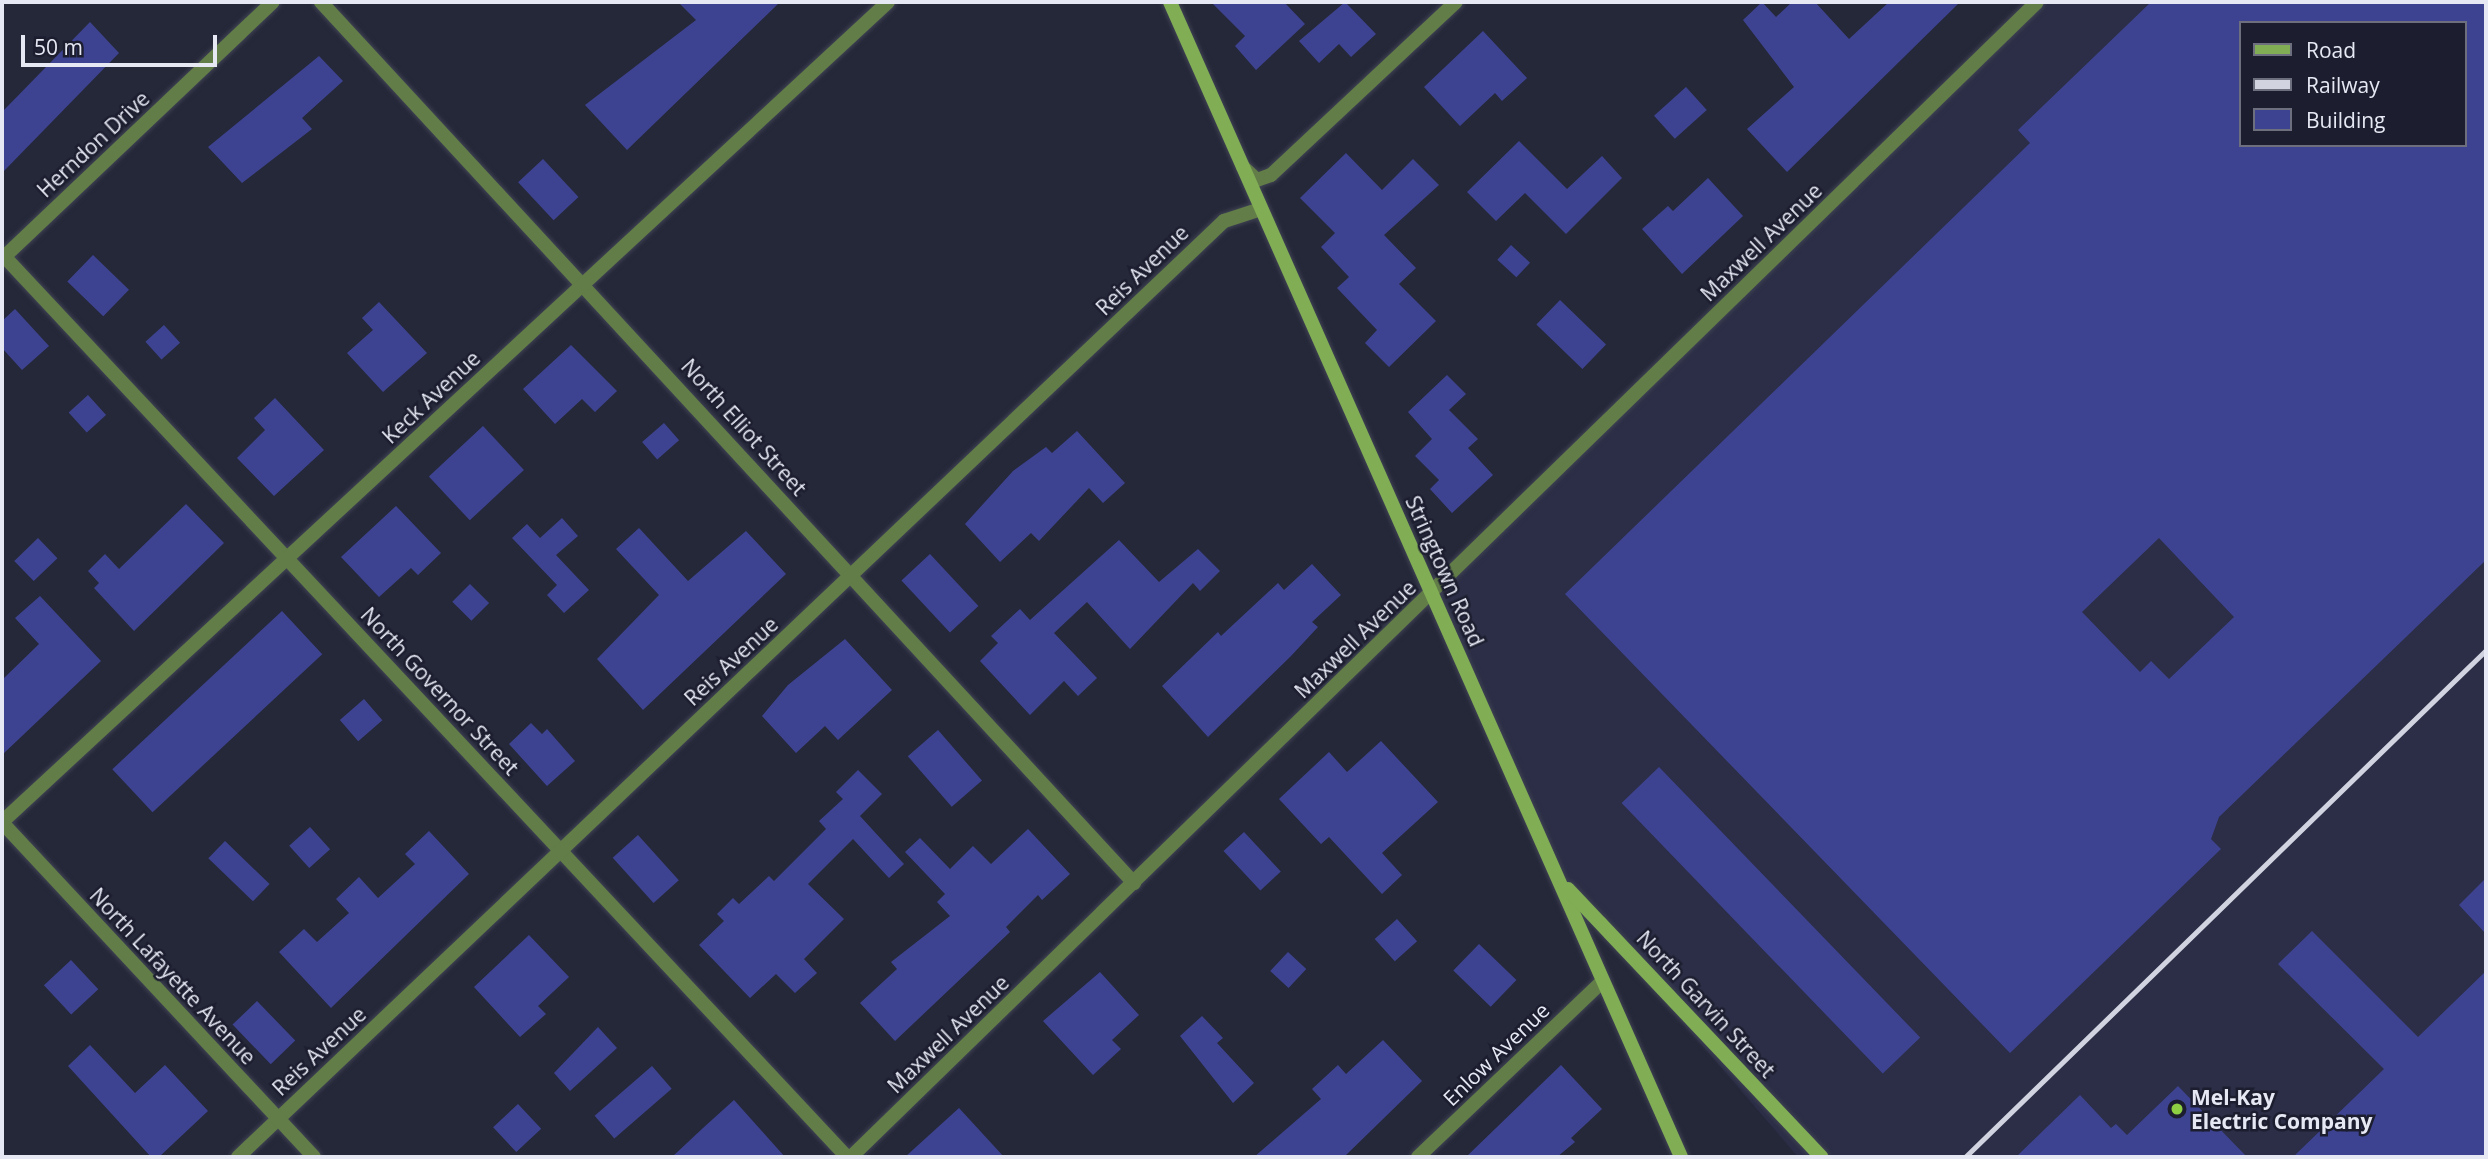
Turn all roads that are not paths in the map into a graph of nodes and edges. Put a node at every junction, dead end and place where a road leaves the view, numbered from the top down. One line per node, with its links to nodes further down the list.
1 (273, 2): 9 (street, Herndon Drive)
2 (321, 2): 10 (street, North Elliot Street)
3 (888, 2): 10 (street, Keck Avenue)
4 (1170, 2): 7 (main road, Stringtown Road)
5 (1456, 2): 7 (street)
6 (2037, 2): 13 (street, Maxwell Avenue)
7 (1242, 166): 8 (main road, Stringtown Road)
8 (1260, 209): 12 (street, Reis Avenue); 13 (main road, Stringtown Road)
9 (3, 257): 11 (street, North Governor Street)
10 (585, 282): 11 (street, Keck Avenue); 12 (street, North Elliot Street)
11 (287, 559): 14 (street, Keck Avenue); 15 (street, North Governor Street)
12 (852, 575): 15 (street, Reis Avenue); 17 (street, North Elliot Street)
13 (1432, 593): 16 (main road, Stringtown Road); 17 (street, Maxwell Avenue)
14 (2, 822): 19 (street, North Lafayette Avenue)
15 (561, 851): 19 (street, Reis Avenue); 22 (street, North Governor Street)
16 (1560, 880): 18 (main road, Stringtown Road); 25 (main road, North Garvin Street)
17 (1134, 883): 22 (street, Maxwell Avenue)
18 (1603, 981): 23 (street, Enlow Avenue); 24 (main road, Stringtown Road)
19 (278, 1119): 20 (street, Reis Avenue); 21 (street, North Lafayette Avenue)
20 (238, 1157)
21 (314, 1157)
22 (849, 1157)
23 (1419, 1157)
24 (1681, 1157)
25 (1821, 1157)

